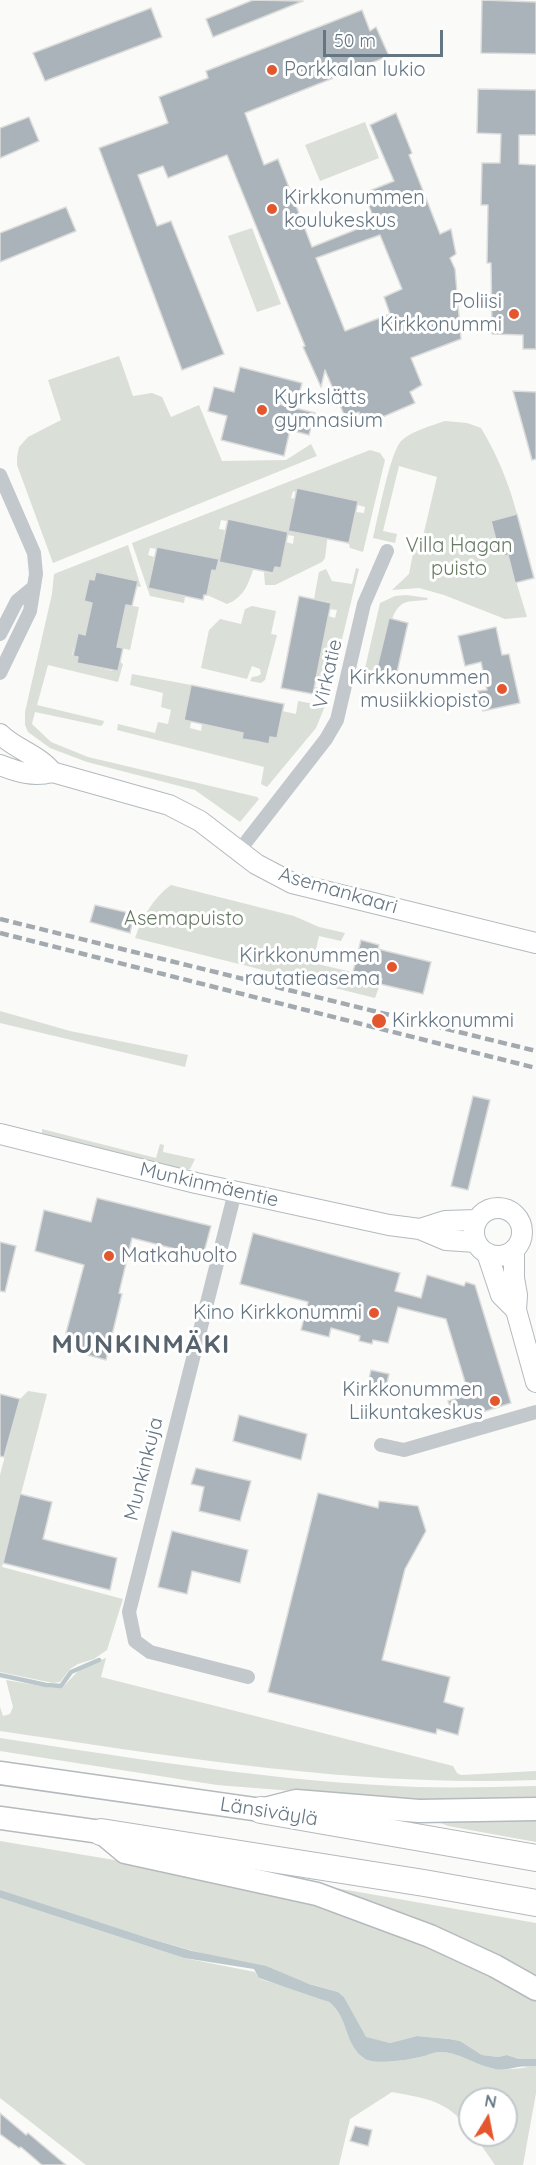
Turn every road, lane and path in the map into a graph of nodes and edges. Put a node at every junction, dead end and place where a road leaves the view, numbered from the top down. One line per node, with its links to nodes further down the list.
1 (0, 475): 3 (street)
2 (387, 551): 9 (street, Virkatie)
3 (34, 587): 4 (street); 5 (street)
4 (0, 634)
5 (0, 674)
6 (0, 734): 8 (street, Asemankaari)
7 (0, 765): 8 (street, Asemankaari)
8 (52, 772): 9 (street, Asemankaari)
9 (239, 851): 10 (street, Asemankaari)
10 (536, 943)
11 (0, 1134): 12 (street, Munkinmäentie)
12 (235, 1192): 15 (street, Munkinmäentie); 22 (street, Munkinkuja)
13 (477, 1220): 14 (street); 15 (street, Munkinmäentie); 16 (street)
14 (529, 1224): 17 (street)
15 (420, 1229): 16 (street, Munkinmäentie)
16 (482, 1248): 17 (street); 18 (street)
17 (514, 1250): 18 (street)
18 (516, 1310): 19 (street)
19 (536, 1382)
20 (536, 1412): 21 (street)
21 (381, 1445)
22 (248, 1677)
23 (0, 1773): 25 (main road, Länsiväylä)
24 (536, 1809): 25 (main road)
25 (261, 1810): 28 (highway, Länsiväylä)
26 (0, 1818): 27 (main road)
27 (101, 1832): 29 (highway); 30 (main road)
28 (536, 1858)
29 (536, 1903)
30 (536, 1989)

